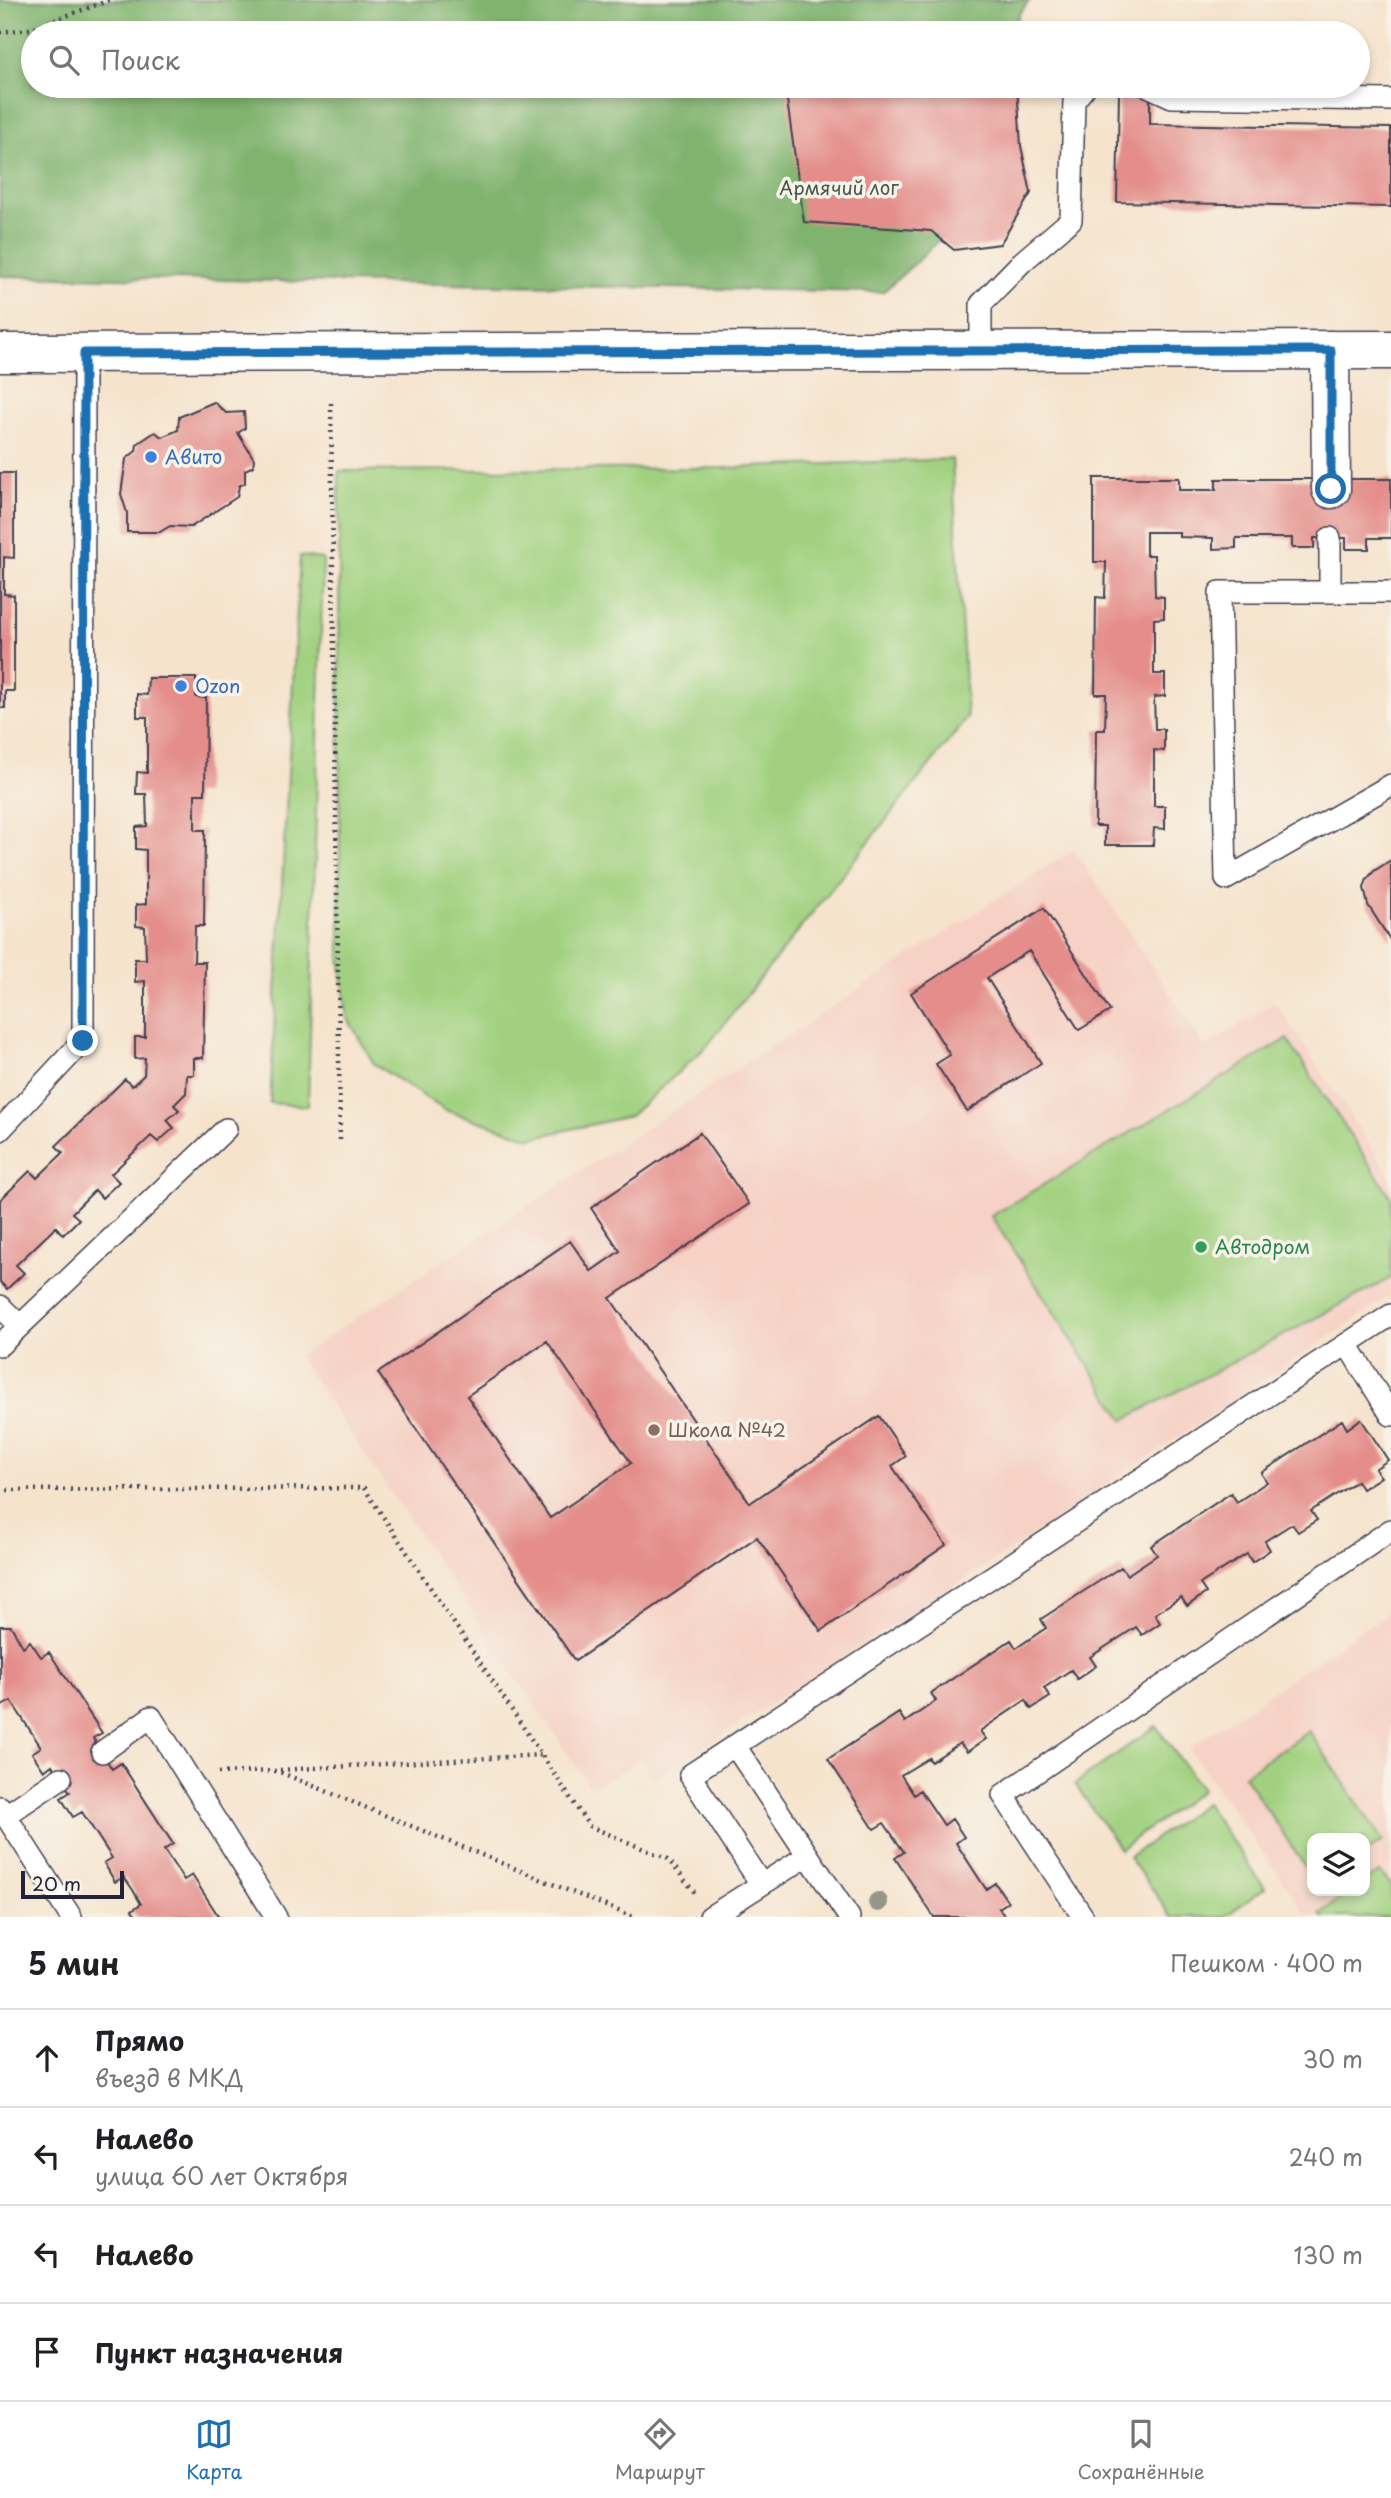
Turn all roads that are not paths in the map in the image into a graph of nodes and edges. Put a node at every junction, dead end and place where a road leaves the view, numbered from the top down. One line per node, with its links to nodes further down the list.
1 (1076, 98): 6 (lane)
2 (1245, 98): 3 (lane)
3 (1391, 100)
4 (1331, 350): 5 (street); 6 (street); 9 (street)
5 (1391, 350)
6 (981, 351): 8 (street)
7 (0, 353): 8 (street)
8 (84, 353): 15 (lane)
9 (1331, 489)
10 (1330, 538): 11 (lane)
11 (1329, 592): 12 (lane); 13 (lane)
12 (1391, 592)
13 (1391, 785)
14 (226, 1129): 18 (lane)
15 (0, 1130)
16 (0, 1306): 18 (lane)
17 (1391, 1315): 19 (lane)
18 (20, 1326): 20 (lane)
19 (1347, 1344): 21 (lane); 23 (lane)
20 (0, 1345)
21 (1391, 1415)
22 (1391, 1530): 33 (lane)
23 (735, 1746): 27 (lane); 28 (lane)
24 (102, 1752): 31 (lane)
25 (61, 1778): 26 (lane)
26 (3, 1811): 30 (lane)
27 (807, 1856): 28 (lane); 32 (lane)
28 (761, 1884): 29 (lane)
29 (711, 1916)
30 (71, 1917)
31 (276, 1917)
32 (849, 1917)
33 (1083, 1917)

